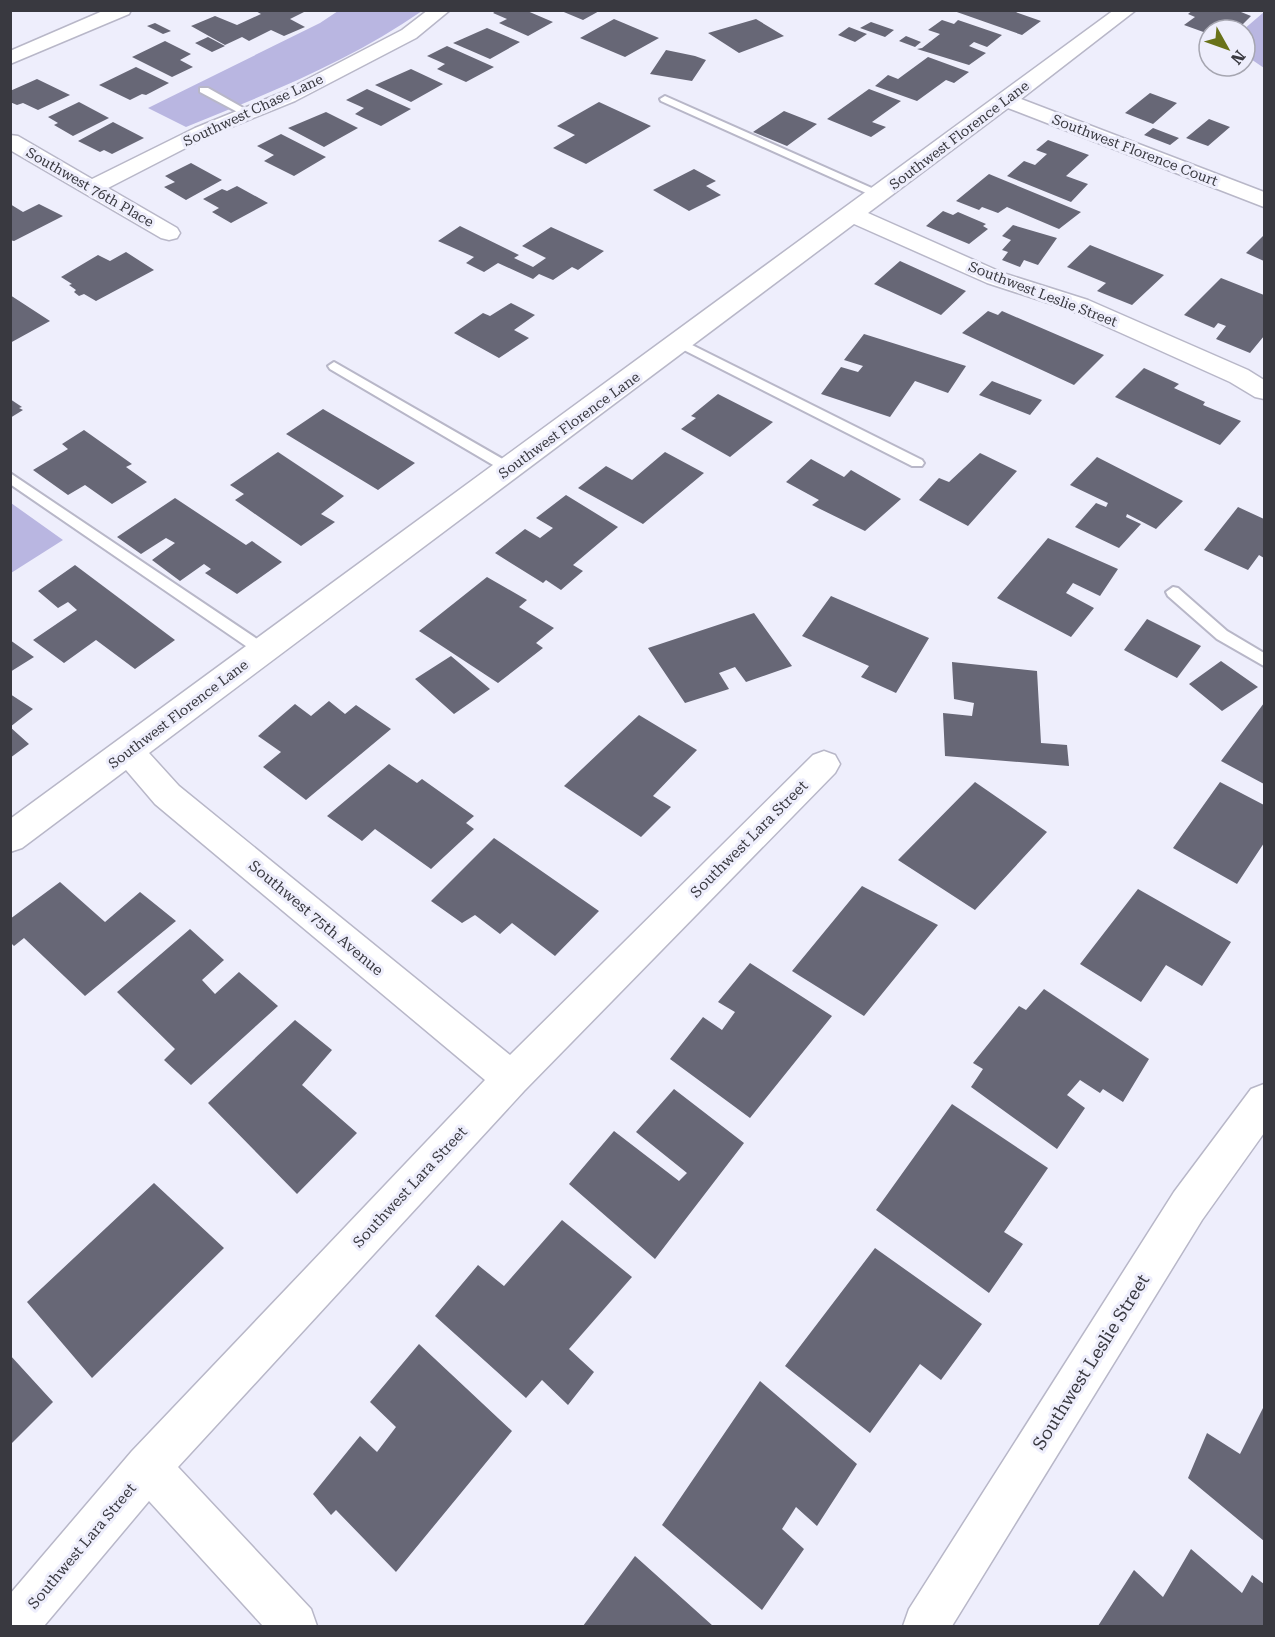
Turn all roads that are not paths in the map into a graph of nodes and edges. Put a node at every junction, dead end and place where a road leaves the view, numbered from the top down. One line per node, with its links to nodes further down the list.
1 (122, 10): 4 (street)
2 (441, 10): 8 (street, Southwest Chase Lane)
3 (1127, 10): 7 (street, Southwest Florence Lane)
4 (10, 58)
5 (204, 90): 8 (lane)
6 (665, 99): 11 (lane)
7 (1006, 99): 11 (street, Southwest Florence Lane); 12 (street, Southwest Florence Court)
8 (249, 114): 10 (street, Southwest Chase Lane)
9 (10, 141): 10 (street, Southwest 76th Place)
10 (94, 188): 14 (street, Southwest 76th Place)
11 (879, 195): 13 (street, Southwest Florence Lane)
12 (1264, 200)
13 (853, 215): 15 (street, Southwest Florence Lane); 17 (street, Southwest Leslie Street)
14 (169, 232)
15 (680, 343): 18 (lane); 19 (street, Southwest Florence Lane)
16 (334, 366): 19 (lane)
17 (1264, 391)
18 (916, 463)
19 (510, 469): 22 (street, Southwest Florence Lane)
20 (10, 477): 22 (lane)
21 (1173, 592): 23 (lane)
22 (264, 651): 24 (street, Southwest Florence Lane)
23 (1264, 660)
24 (128, 751): 26 (street, Southwest Florence Lane); 27 (street, Southwest 75th Avenue)
25 (824, 764): 27 (street, Southwest Lara Street)
26 (10, 838)
27 (511, 1079): 29 (street, Southwest Lara Street)
28 (1264, 1102): 32 (street, Southwest Leslie Street)
29 (148, 1467): 30 (street, Southwest Lara Street); 31 (street)
30 (14, 1626)
31 (294, 1626)
32 (926, 1626)

